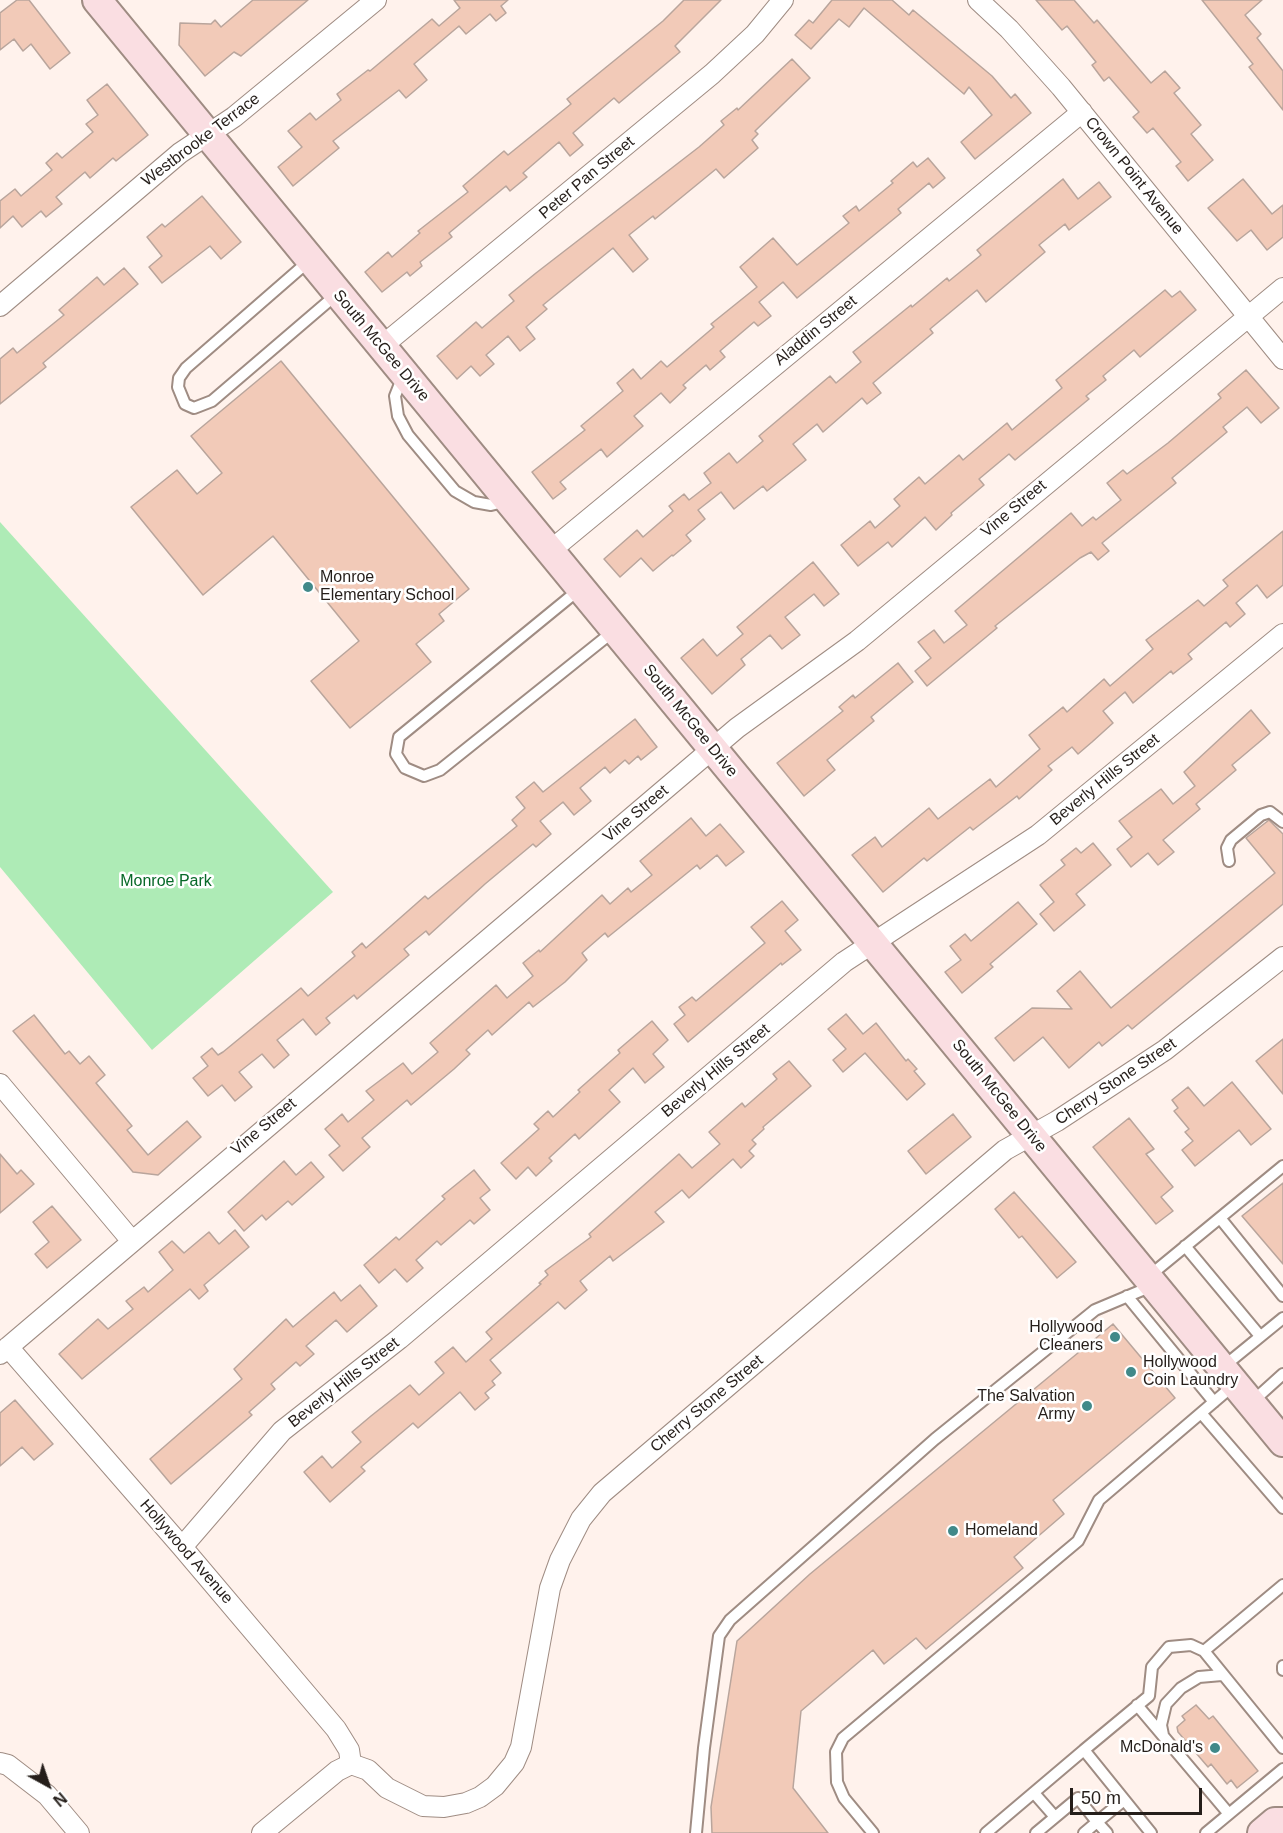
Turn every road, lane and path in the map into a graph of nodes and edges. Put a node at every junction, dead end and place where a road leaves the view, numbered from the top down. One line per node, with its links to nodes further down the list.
1 (97, 0): 6 (street, South McGee Drive)
2 (376, 0): 6 (street, Westbrooke Terrace)
3 (783, 0): 12 (street, Peter Pan Street)
4 (978, 0): 5 (street, Crown Point Avenue)
5 (1082, 112): 11 (street, Crown Point Avenue); 14 (street, Aladdin Street)
6 (207, 134): 7 (street, South McGee Drive); 10 (street, Westbrooke Terrace)
7 (310, 260): 9 (street, South McGee Drive); 9 (lane)
8 (1283, 288): 11 (street, Vine Street)
9 (338, 293): 12 (street, South McGee Drive)
10 (0, 306)
11 (1248, 317): 13 (street, Crown Point Avenue); 18 (street, Vine Street)
12 (382, 346): 14 (street, South McGee Drive)
13 (1283, 359)
14 (550, 551): 15 (street, South McGee Drive)
15 (581, 588): 16 (street, South McGee Drive); 16 (lane)
16 (615, 630): 18 (street, South McGee Drive)
17 (1283, 634): 21 (street, Beverly Hills Street)
18 (712, 749): 21 (street, South McGee Drive); 27 (street, Vine Street)
19 (1283, 822): 20 (lane)
20 (1229, 861)
21 (872, 942): 24 (street, South McGee Drive); 40 (street, Beverly Hills Street)
22 (1283, 957): 24 (street, Cherry Stone Street)
23 (0, 1084): 27 (street)
24 (1032, 1136): 29 (street, South McGee Drive); 49 (street, Cherry Stone Street)
25 (1283, 1166): 26 (lane)
26 (1220, 1218): 28 (lane); 30 (lane)
27 (131, 1240): 33 (street, Vine Street)
28 (1185, 1246): 29 (lane); 32 (lane)
29 (1143, 1286): 35 (street, South McGee Drive); 36 (lane); 59 (lane)
30 (1283, 1296)
31 (1283, 1318): 32 (lane)
32 (1260, 1336): 35 (lane)
33 (4, 1351): 40 (street, Hollywood Avenue)
34 (1283, 1374): 35 (lane)
35 (1236, 1385): 36 (lane); 38 (street, South McGee Drive)
36 (1214, 1402): 37 (lane)
37 (1201, 1413): 39 (lane); 60 (lane)
38 (1283, 1442)
39 (1283, 1508)
40 (183, 1547): 49 (street, Hollywood Avenue)
41 (1283, 1585): 42 (lane)
42 (1204, 1652): 43 (lane); 44 (lane)
43 (1222, 1675): 45 (lane); 46 (lane)
44 (1137, 1705): 45 (lane); 47 (lane)
45 (1163, 1736): 53 (lane)
46 (1282, 1744)
47 (1084, 1750): 51 (lane); 52 (lane)
48 (0, 1762): 57 (street)
49 (351, 1764): 58 (street)
50 (1283, 1769): 53 (lane)
51 (1034, 1792): 54 (lane); 61 (lane)
52 (1124, 1800): 55 (lane); 65 (lane)
53 (1229, 1814): 66 (lane)
54 (1055, 1817): 55 (lane); 62 (lane)
55 (1098, 1822): 63 (lane); 64 (lane)
56 (1283, 1822): 67 (street)
57 (79, 1833)
58 (262, 1833)
59 (696, 1833)
60 (873, 1833)
61 (986, 1833)
62 (1036, 1833)
63 (1084, 1833)
64 (1107, 1833)
65 (1151, 1833)
66 (1206, 1833)
67 (1262, 1833)

